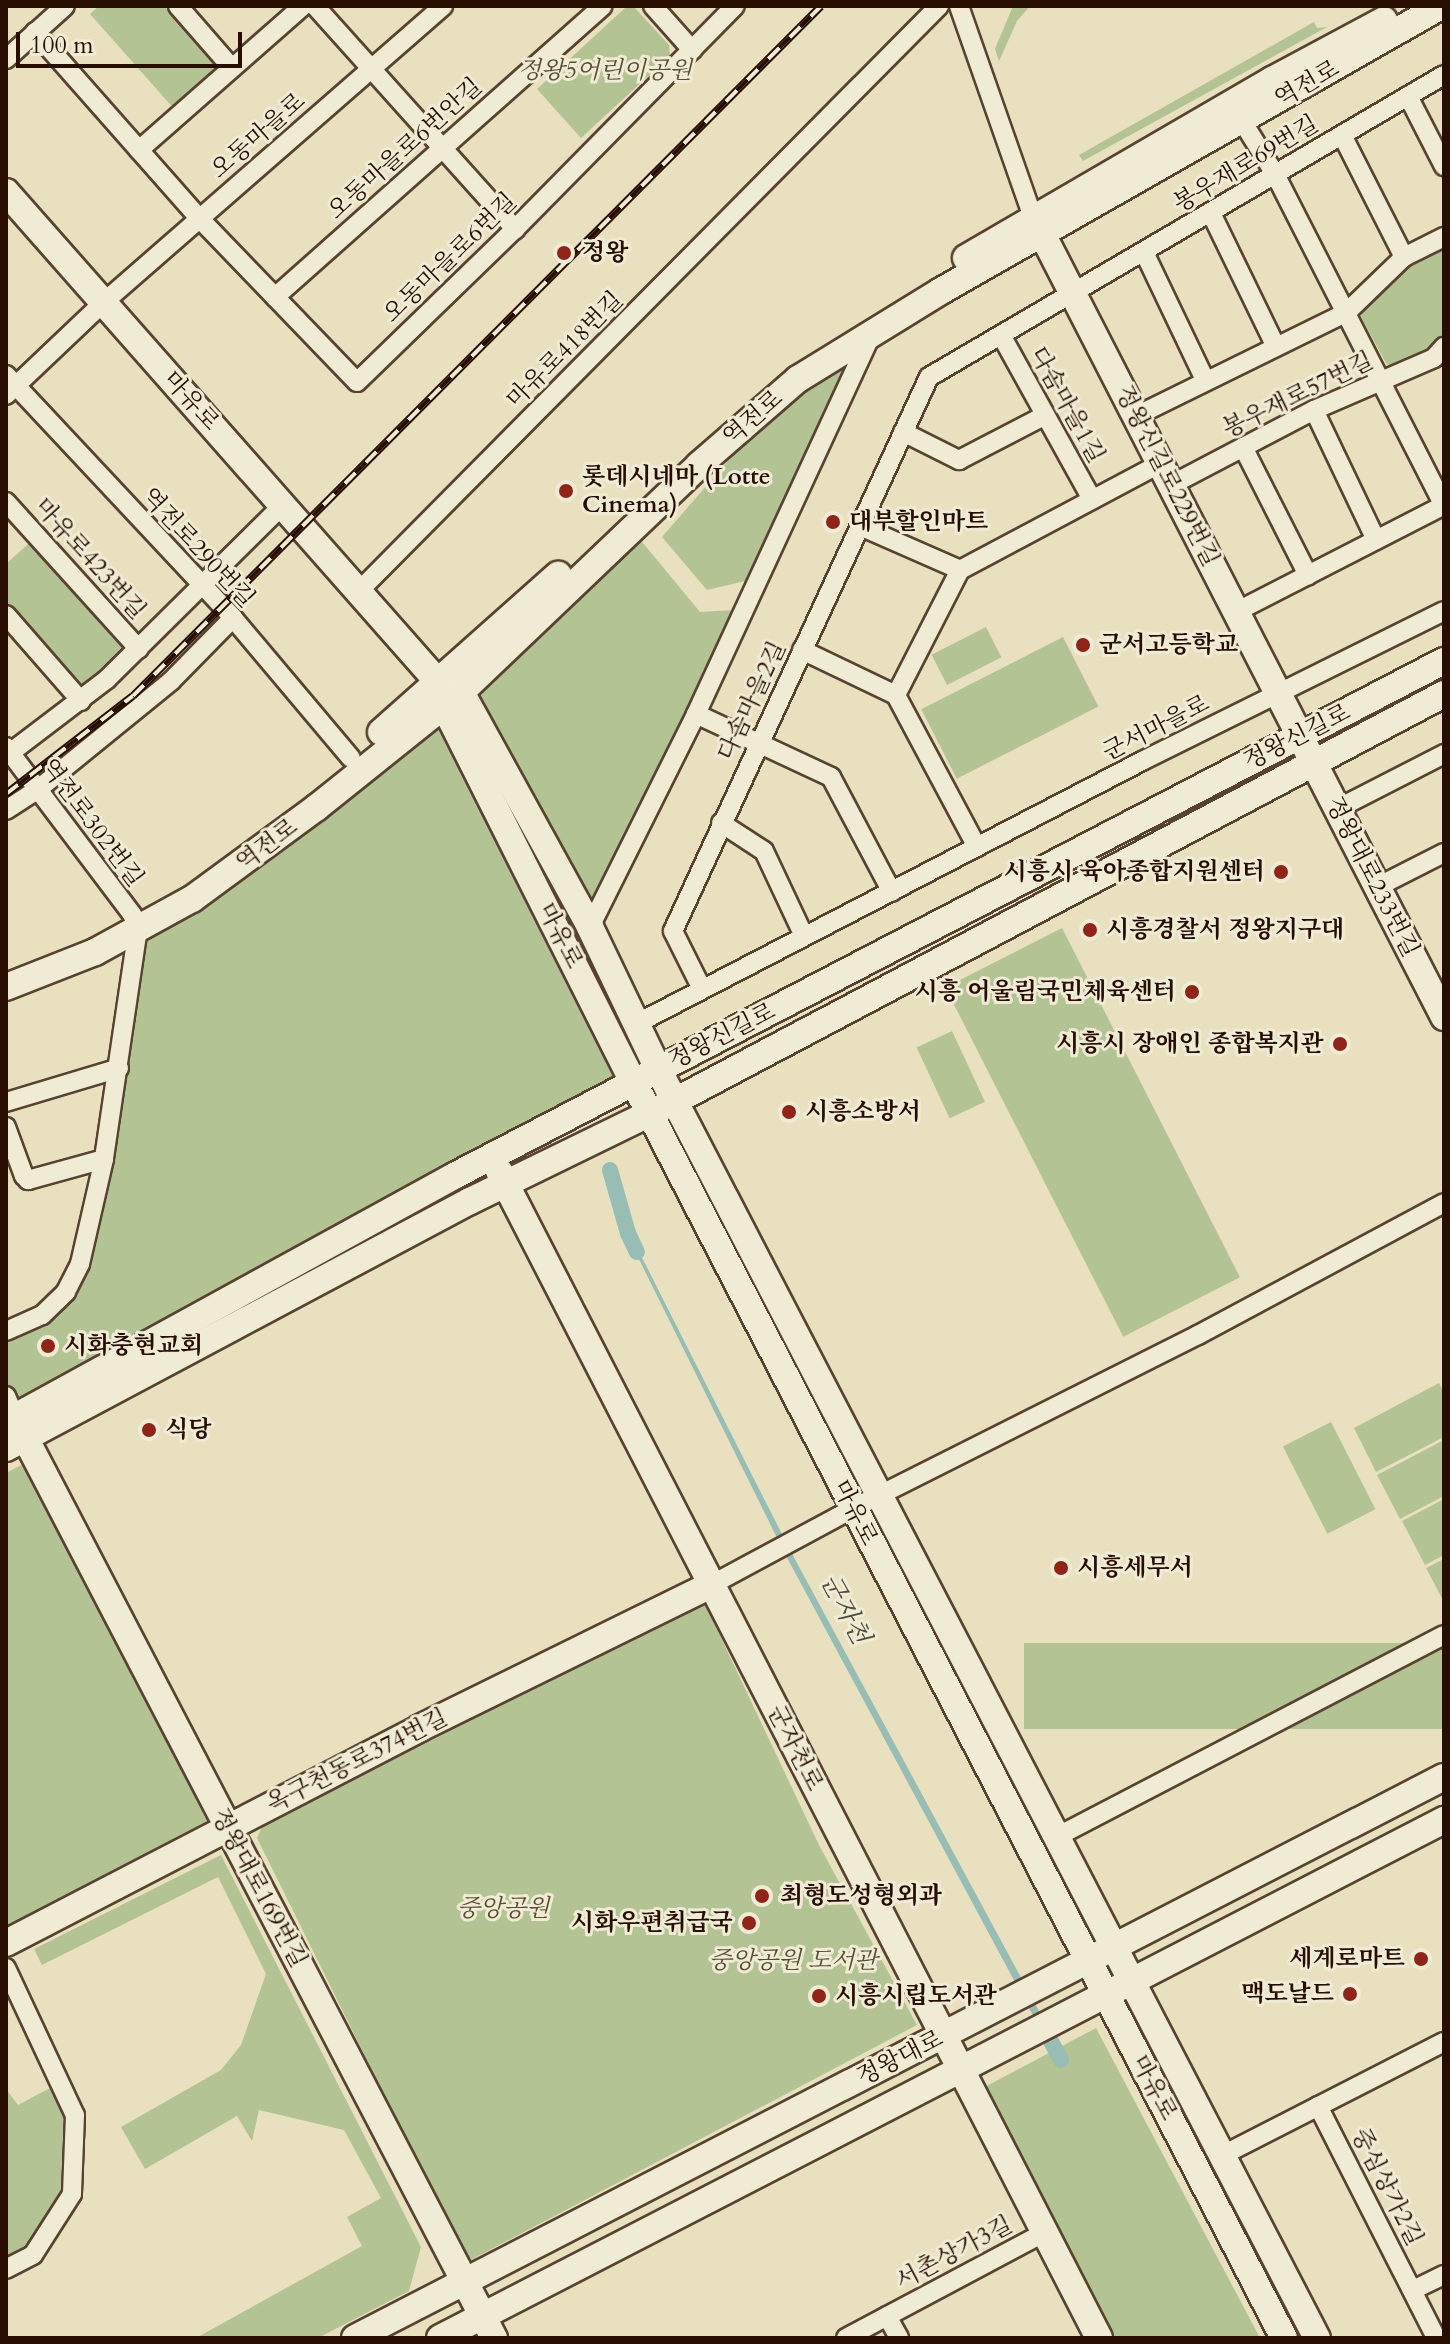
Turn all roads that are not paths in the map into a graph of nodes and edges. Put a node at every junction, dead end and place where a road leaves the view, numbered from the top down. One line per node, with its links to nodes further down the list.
1 (65, 6): 13 (street)
2 (178, 6): 16 (street)
3 (303, 6): 16 (street)
4 (315, 6): 17 (street)
5 (443, 6): 17 (street, 오동마을로)
6 (603, 6): 22 (street, 오동마을로6번안길)
7 (653, 6): 14 (street)
8 (735, 6): 14 (street, 오동마을로6번길)
9 (939, 6): 60 (street, 마유로418번길)
10 (959, 6): 29 (street)
11 (1407, 6): 29 (street, 역전로)
12 (1441, 6): 20 (street, 역전로)
13 (35, 32): 15 (street); 23 (street, 오동마을로6번길)
14 (692, 50): 30 (street, 오동마을로6번길)
15 (6, 59)
16 (232, 68): 23 (street)
17 (371, 69): 22 (street); 28 (street, 오동마을로)
18 (1444, 75): 19 (street, 봉우재로69번길)
19 (1408, 96): 21 (street, 봉우재로69번길); 24 (street)
20 (1242, 121): 25 (street); 29 (street, 역전로)
21 (1342, 135): 25 (street, 봉우재로69번길); 33 (street)
22 (441, 147): 30 (street); 35 (street, 오동마을로6번안길)
23 (139, 150): 28 (street, 오동마을로6번길)
24 (1444, 166)
25 (1275, 174): 27 (street, 봉우재로69번길); 37 (street)
26 (6, 192): 36 (street, 마유로)
27 (1211, 213): 32 (street, 봉우재로69번길); 40 (street)
28 (200, 219): 35 (street, 오동마을로6번길); 36 (street, 오동마을로)
29 (1038, 225): 34 (street, 정왕신길로229번길); 38 (street, 역전로); 68 (street, 역전로)
30 (515, 229): 35 (street, 오동마을로6번길)
31 (1444, 237): 33 (street)
32 (1144, 252): 34 (street, 봉우재로69번길); 42 (street)
33 (1404, 257): 37 (street)
34 (1073, 293): 39 (street, 다솜마을2길); 47 (street, 정왕신길로229번길)
35 (275, 297)
36 (104, 302): 44 (street, 오동마을로); 53 (street, 마유로)
37 (1347, 312): 40 (street); 43 (street)
38 (873, 331): 68 (street, 역전로); 73 (street, 마유로)
39 (1001, 335): 46 (street, 다솜마을1길); 48 (street, 다솜마을2길)
40 (1275, 345): 42 (street)
41 (1444, 347): 43 (street, 봉우재로57번길)
42 (1205, 380): 47 (street)
43 (1382, 381): 45 (street, 봉우재로57번길); 54 (street)
44 (9, 385): 59 (street, 역전로290번길)
45 (1314, 410): 49 (street, 봉우재로57번길); 56 (street)
46 (1044, 416): 48 (street); 51 (street, 다솜마을1길)
47 (1136, 416): 50 (street, 정왕신길로229번길)
48 (903, 432): 55 (street, 다솜마을2길)
49 (1243, 447): 50 (street, 봉우재로57번길); 58 (street)
50 (1165, 475): 51 (street, 다솜마을1길); 62 (street, 정왕신길로229번길)
51 (1092, 499): 57 (street, 다솜마을1길)
52 (6, 502): 65 (street, 마유로423번길)
53 (283, 505): 59 (street, 마유로423번길); 60 (street, 마유로)
54 (1444, 505): 56 (street)
55 (860, 526): 57 (street); 66 (street, 다솜마을2길)
56 (1376, 540): 58 (street)
57 (960, 570): 71 (street)
58 (1308, 575): 62 (street)
59 (200, 587): 64 (street, 역전로290번길); 65 (street, 마유로423번길)
60 (359, 591): 68 (street, 마유로)
61 (1444, 611): 69 (street, 군서마을로)
62 (1236, 612): 69 (street, 정왕신길로229번길)
63 (6, 615): 72 (street)
64 (233, 618): 78 (street, 역전로290번길); 80 (street)
65 (139, 649): 72 (street, 마유로423번길)
66 (802, 650): 71 (street); 75 (street, 다솜마을2길)
67 (1444, 661): 74 (street, 정왕신길로)
68 (447, 693): 78 (street, 역전로); 88 (street, 역전로); 89 (street, 마유로); 98 (street, 마유로)
69 (1278, 694): 74 (street, 정왕신길로229번길); 84 (street, 군서마을로)
70 (1444, 694): 79 (street, 정왕신길로)
71 (896, 695): 84 (street)
72 (81, 701): 76 (street, 마유로423번길)
73 (696, 714): 75 (street); 89 (street, 마유로)
74 (1299, 736): 79 (street, 정왕대로233번길); 97 (street, 정왕신길로)
75 (759, 743): 83 (street, 다솜마을2길); 87 (street)
76 (7, 752): 80 (street, 역전로302번길)
77 (1444, 754): 81 (street)
78 (351, 758): 88 (street, 역전로)
79 (1313, 762): 81 (street, 정왕대로233번길); 99 (street, 정왕신길로)
80 (37, 790): 82 (street); 88 (street, 역전로302번길)
81 (1337, 809): 86 (street, 정왕대로233번길)
82 (6, 810)
83 (721, 823): 90 (street); 93 (street, 다솜마을2길)
84 (977, 847): 87 (street, 군서마을로)
85 (1444, 853): 86 (street)
86 (1377, 887): 94 (street, 정왕대로233번길)
87 (892, 892): 90 (street, 군서마을로)
88 (135, 921): 91 (street, 역전로); 92 (street, 역전로); 96 (street)
89 (590, 927): 95 (street, 마유로)
90 (804, 936): 93 (street, 군서마을로)
91 (6, 971)
92 (6, 987)
93 (702, 989): 95 (street, 군서마을로)
94 (1444, 1017)
95 (636, 1024): 97 (street, 마유로)
96 (119, 1068): 100 (street); 104 (street)
97 (658, 1069): 98 (street, 정왕신길로); 99 (street, 마유로)
98 (634, 1083): 101 (street, 마유로); 103 (street, 정왕신길로)
99 (675, 1101): 101 (street, 정왕신길로); 109 (street, 마유로)
100 (6, 1102)
101 (649, 1111): 105 (street, 정왕신길로); 110 (street, 마유로)
102 (6, 1127): 104 (street)
103 (492, 1157): 105 (street, 군자천로); 108 (street, 정왕신길로)
104 (104, 1159): 107 (street)
105 (506, 1184): 108 (street, 정왕신길로); 111 (street, 군자천로)
106 (1444, 1203): 109 (street)
107 (6, 1331)
108 (12, 1424): 115 (street, 정왕대로169번길)
109 (881, 1495): 110 (street); 116 (street, 마유로)
110 (852, 1509): 111 (street); 119 (street, 마유로)
111 (711, 1585): 115 (street, 옥구천동로374번길); 123 (street, 군자천로)
112 (1444, 1635): 116 (street)
113 (1444, 1777): 118 (street, 정왕대로)
114 (1444, 1820): 121 (street, 정왕대로)
115 (227, 1828): 117 (street, 옥구천동로374번길); 131 (street, 정왕대로169번길)
116 (1056, 1837): 118 (street, 마유로)
117 (6, 1943)
118 (1113, 1947): 119 (street, 정왕대로); 121 (street, 마유로)
119 (1076, 1966): 122 (street, 마유로); 123 (street, 정왕대로)
120 (6, 1968): 129 (street)
121 (1131, 1981): 122 (street, 정왕대로); 127 (street, 마유로)
122 (1105, 1995): 125 (street, 정왕대로); 140 (street, 마유로)
123 (955, 2030): 125 (street, 군자천로); 131 (street, 정왕대로)
124 (1444, 2042): 126 (street)
125 (972, 2064): 128 (street, 군자천로); 134 (street, 정왕대로)
126 (1318, 2106): 127 (street); 132 (street, 중심상가2길)
127 (1221, 2156): 141 (street, 마유로)
128 (1045, 2232): 133 (street, 서촌상가3길); 139 (street, 군자천로)
129 (6, 2269)
130 (1444, 2275): 132 (street)
131 (465, 2281): 134 (street, 정왕대로169번길); 135 (street, 정왕대로)
132 (1413, 2290): 142 (street, 중심상가2길)
133 (887, 2316): 137 (street, 서촌상가3길); 138 (street, 서촌상가3길)
134 (488, 2327): 136 (street, 정왕대로)
135 (355, 2338)
136 (440, 2338)
137 (846, 2338)
138 (899, 2338)
139 (1099, 2338)
140 (1284, 2338)
141 (1317, 2338)
142 (1436, 2338)

